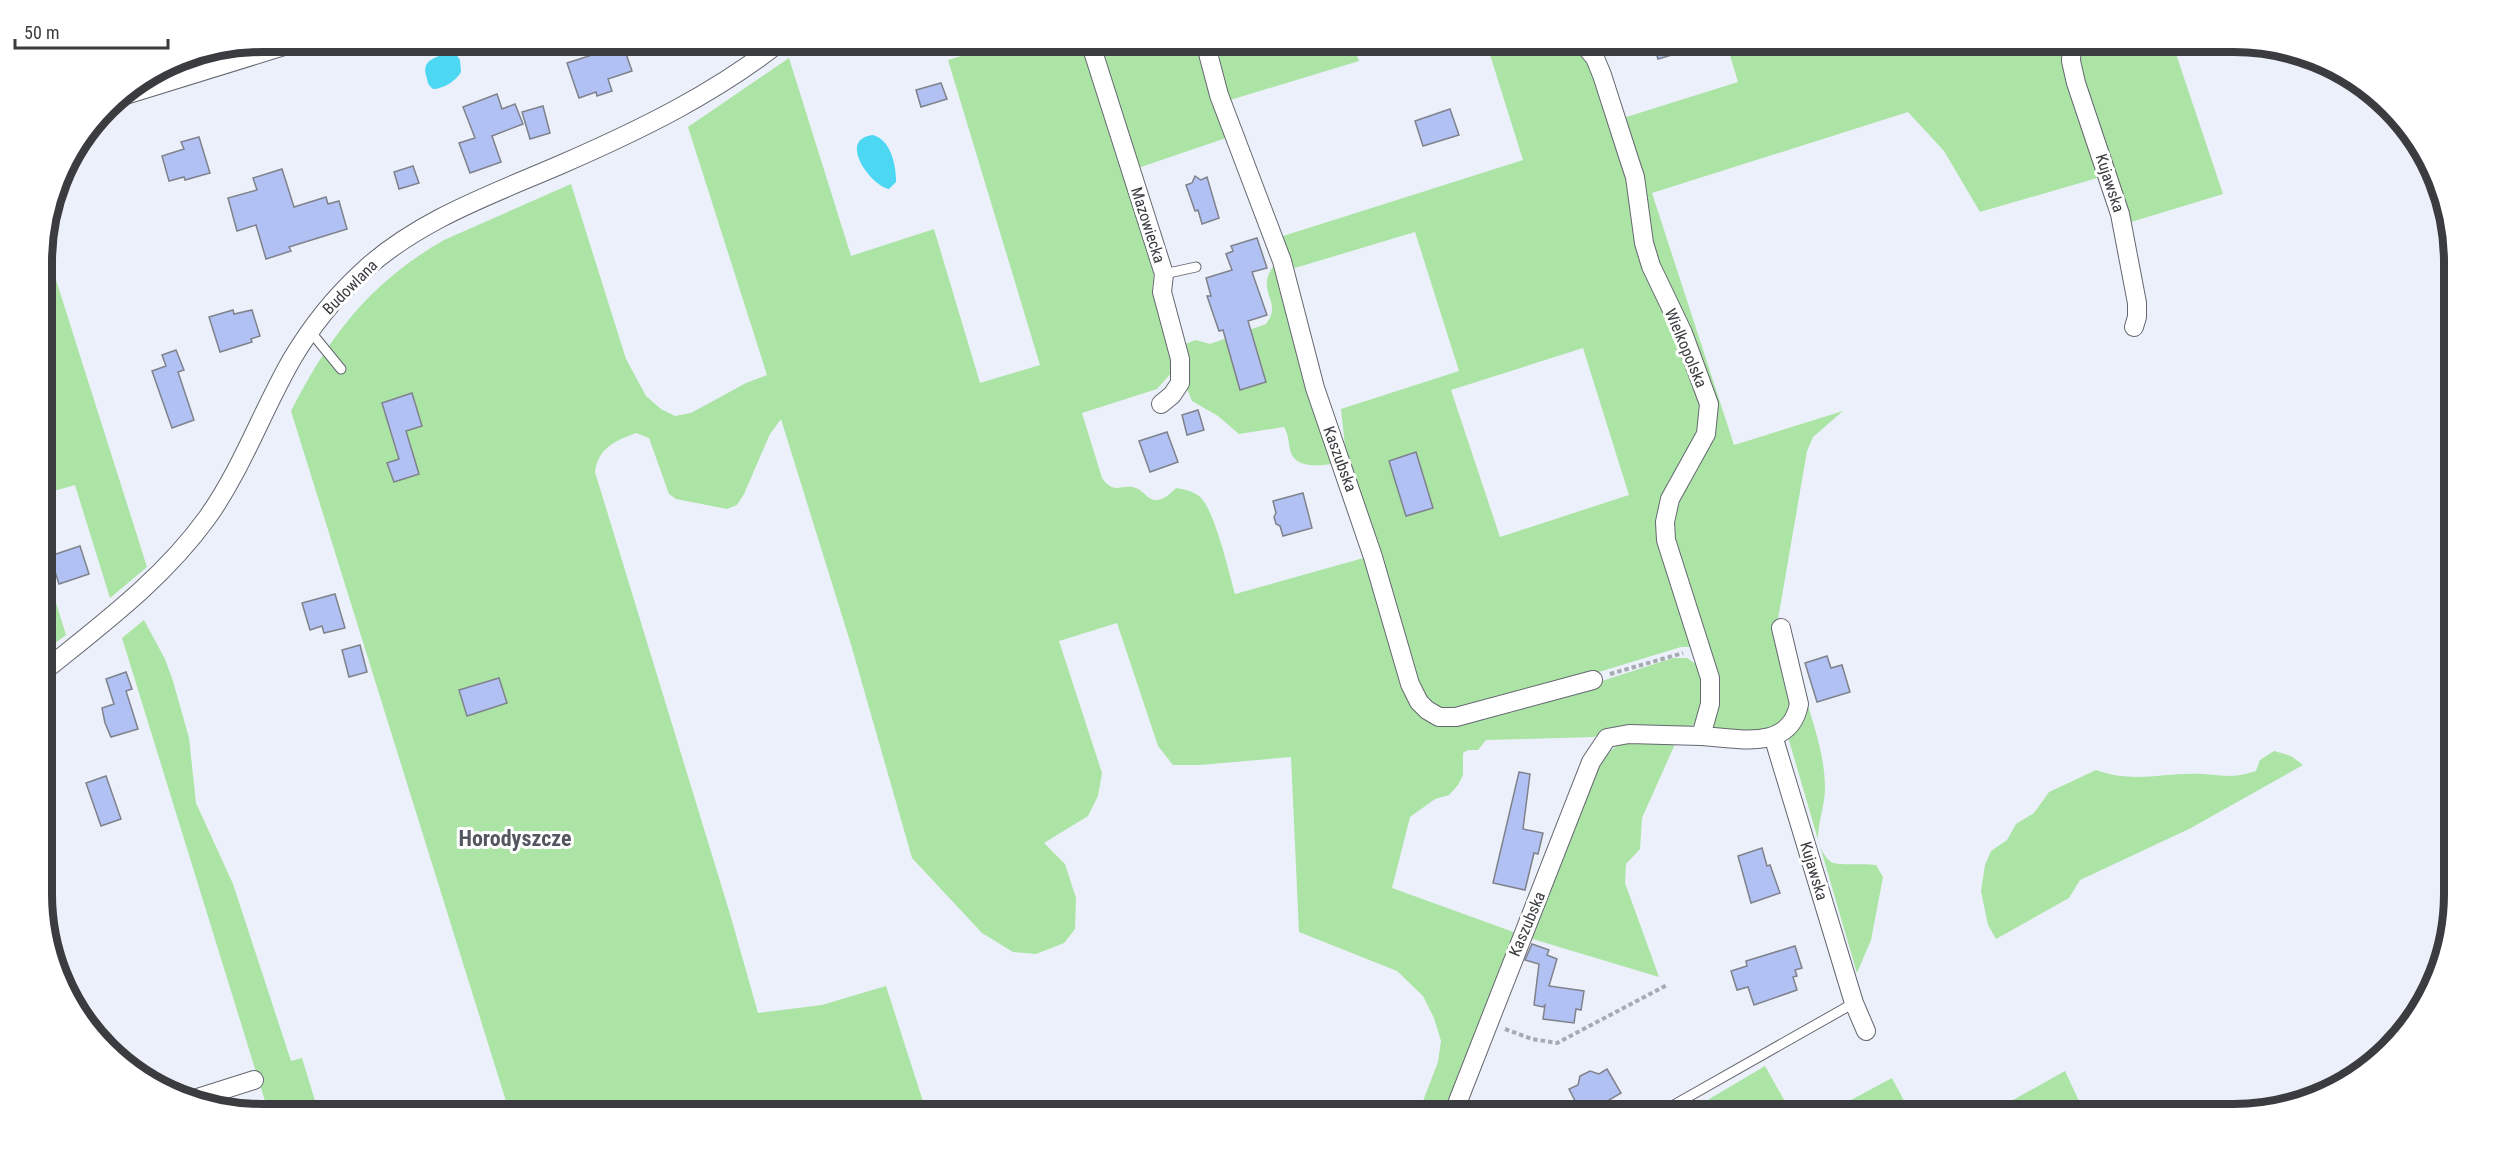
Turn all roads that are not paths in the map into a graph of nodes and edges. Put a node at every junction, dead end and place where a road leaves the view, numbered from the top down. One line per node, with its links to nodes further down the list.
1 (1590, 52): 17 (street, Wielkopolska)
2 (2071, 52): 10 (street, Kujawska)
3 (261, 53): 7 (street)
4 (766, 53): 11 (street, Budowlana)
5 (1093, 53): 9 (street, Mazowiecka)
6 (1208, 53): 16 (street, Kaszubska)
7 (144, 89)
8 (1196, 267): 9 (lane)
9 (1164, 274): 13 (street, Mazowiecka)
10 (2134, 327)
11 (310, 331): 12 (lane); 15 (street, Budowlana)
12 (341, 369)
13 (1161, 404)
14 (1781, 628): 18 (street)
15 (52, 664)
16 (1593, 680)
17 (1701, 736): 18 (street); 23 (street, Kaszubska)
18 (1774, 739): 19 (street, Kujawska)
19 (1854, 1003): 20 (street, Kujawska); 24 (lane)
20 (1866, 1031)
21 (254, 1080): 22 (street)
22 (205, 1095)
23 (1457, 1103)
24 (1677, 1103)

